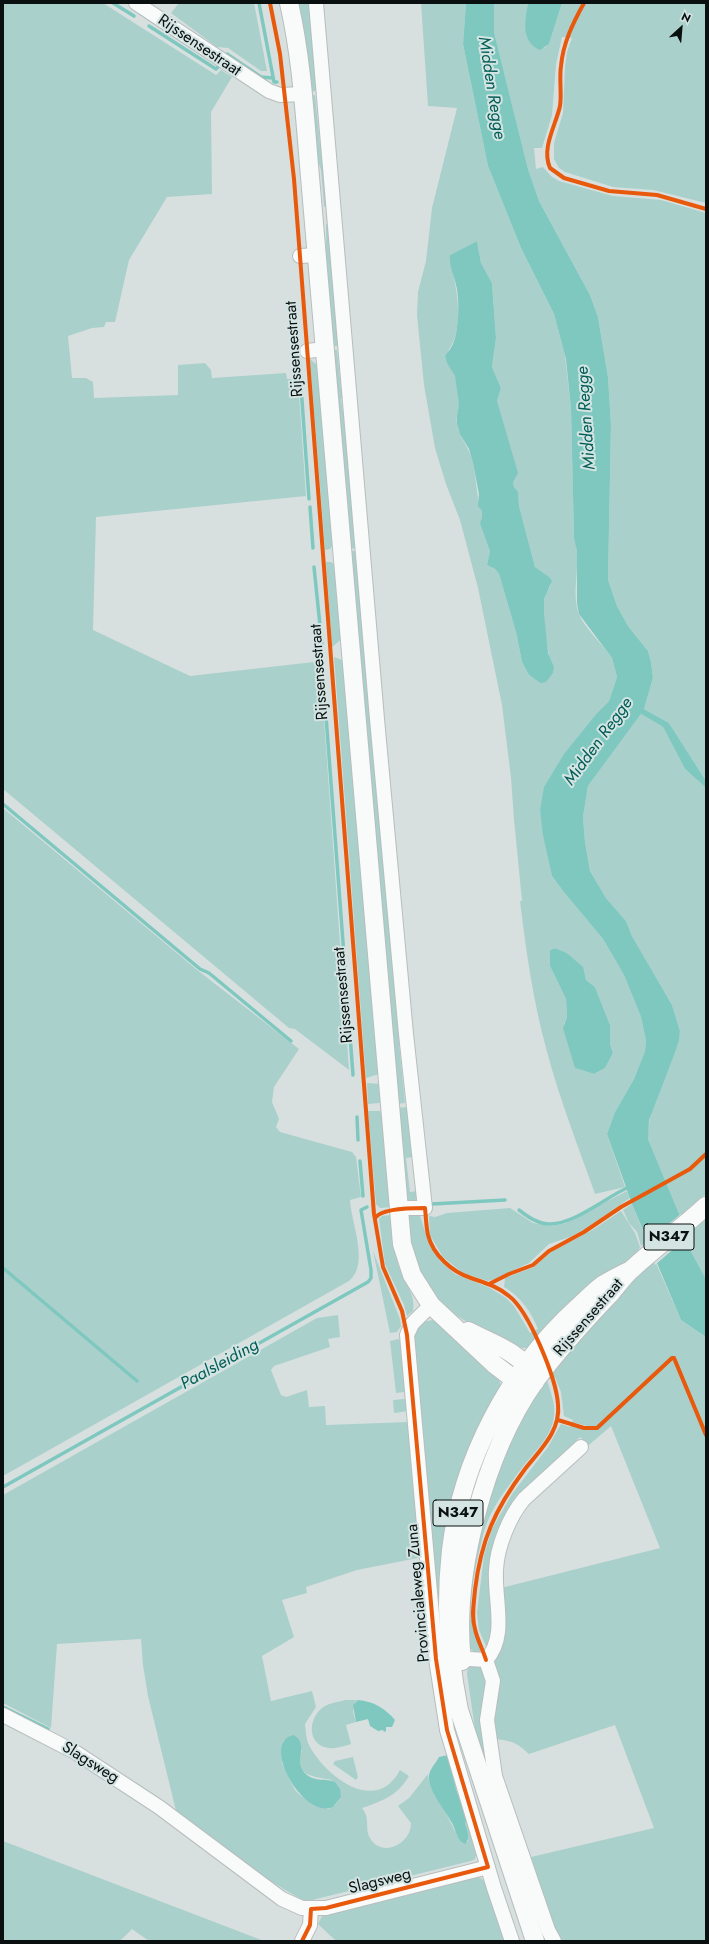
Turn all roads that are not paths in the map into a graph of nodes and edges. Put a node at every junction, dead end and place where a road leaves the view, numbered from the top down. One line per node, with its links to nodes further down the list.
1 (136, 3): 4 (street, Rijssensestraat)
2 (288, 3): 4 (main road, Rijssensestraat)
3 (316, 3): 7 (street)
4 (303, 94): 5 (main road, Rijssensestraat)
5 (325, 349): 6 (street); 7 (main road, Rijssensestraat)
6 (307, 351)
7 (398, 1210): 10 (main road, Rijssensestraat)
8 (701, 1210): 9 (main road, N347)
9 (637, 1265): 12 (main road, Rijssensestraat / N347); 14 (main road, Rijssensestraat / N347)
10 (431, 1305): 11 (main road, Rijssensestraat); 19 (street, Provincialeweg Zuna)
11 (450, 1322): 12 (main road, Rijssensestraat); 13 (main road, Rijssensestraat)
12 (527, 1364): 13 (main road, Provincialeweg Zuna / N347); 14 (main road)
13 (515, 1380): 14 (main road); 16 (main road, Provincialeweg Zuna / N347)
14 (535, 1382): 16 (main road, Provincialeweg Zuna / N347)
15 (581, 1447): 17 (street)
16 (456, 1658): 17 (street); 23 (main road, Provincialeweg Zuna / N347)
17 (486, 1660): 24 (street)
18 (3, 1715): 20 (street, Slagsweg)
19 (488, 1867): 20 (street, Slagsweg); 22 (street, Provincialeweg Zuna)
20 (311, 1909): 21 (street)
21 (302, 1941)
22 (512, 1941)
23 (535, 1941)
24 (554, 1941)

